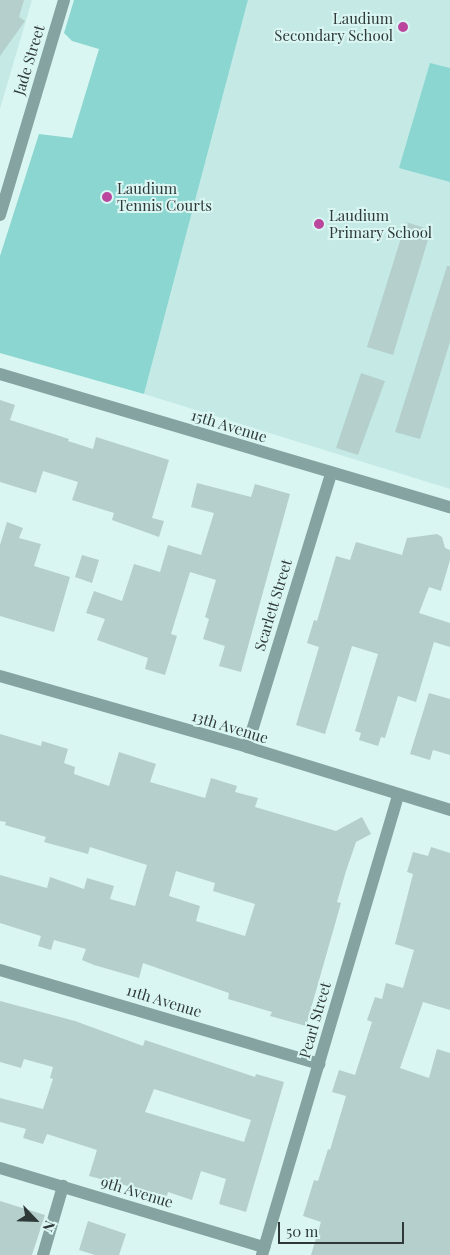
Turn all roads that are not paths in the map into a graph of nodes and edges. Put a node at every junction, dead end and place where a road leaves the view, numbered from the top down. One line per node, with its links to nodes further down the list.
1 (64, 0): 2 (street, Jade Street)
2 (0, 215)
3 (0, 374): 4 (street, 15th Avenue)
4 (330, 474): 5 (street, 15th Avenue); 7 (street, Scarlett Street)
5 (450, 507)
6 (0, 676): 7 (street, 13th Avenue)
7 (248, 747): 8 (street, 13th Avenue)
8 (398, 795): 9 (street, 13th Avenue); 11 (street, Pearl Street)
9 (450, 810)
10 (0, 970): 11 (street, 11th Avenue)
11 (319, 1064): 14 (street, Pearl Street)
12 (0, 1168): 13 (street, 9th Avenue)
13 (63, 1186): 14 (street, 9th Avenue); 15 (street)
14 (263, 1251)
15 (43, 1255)

